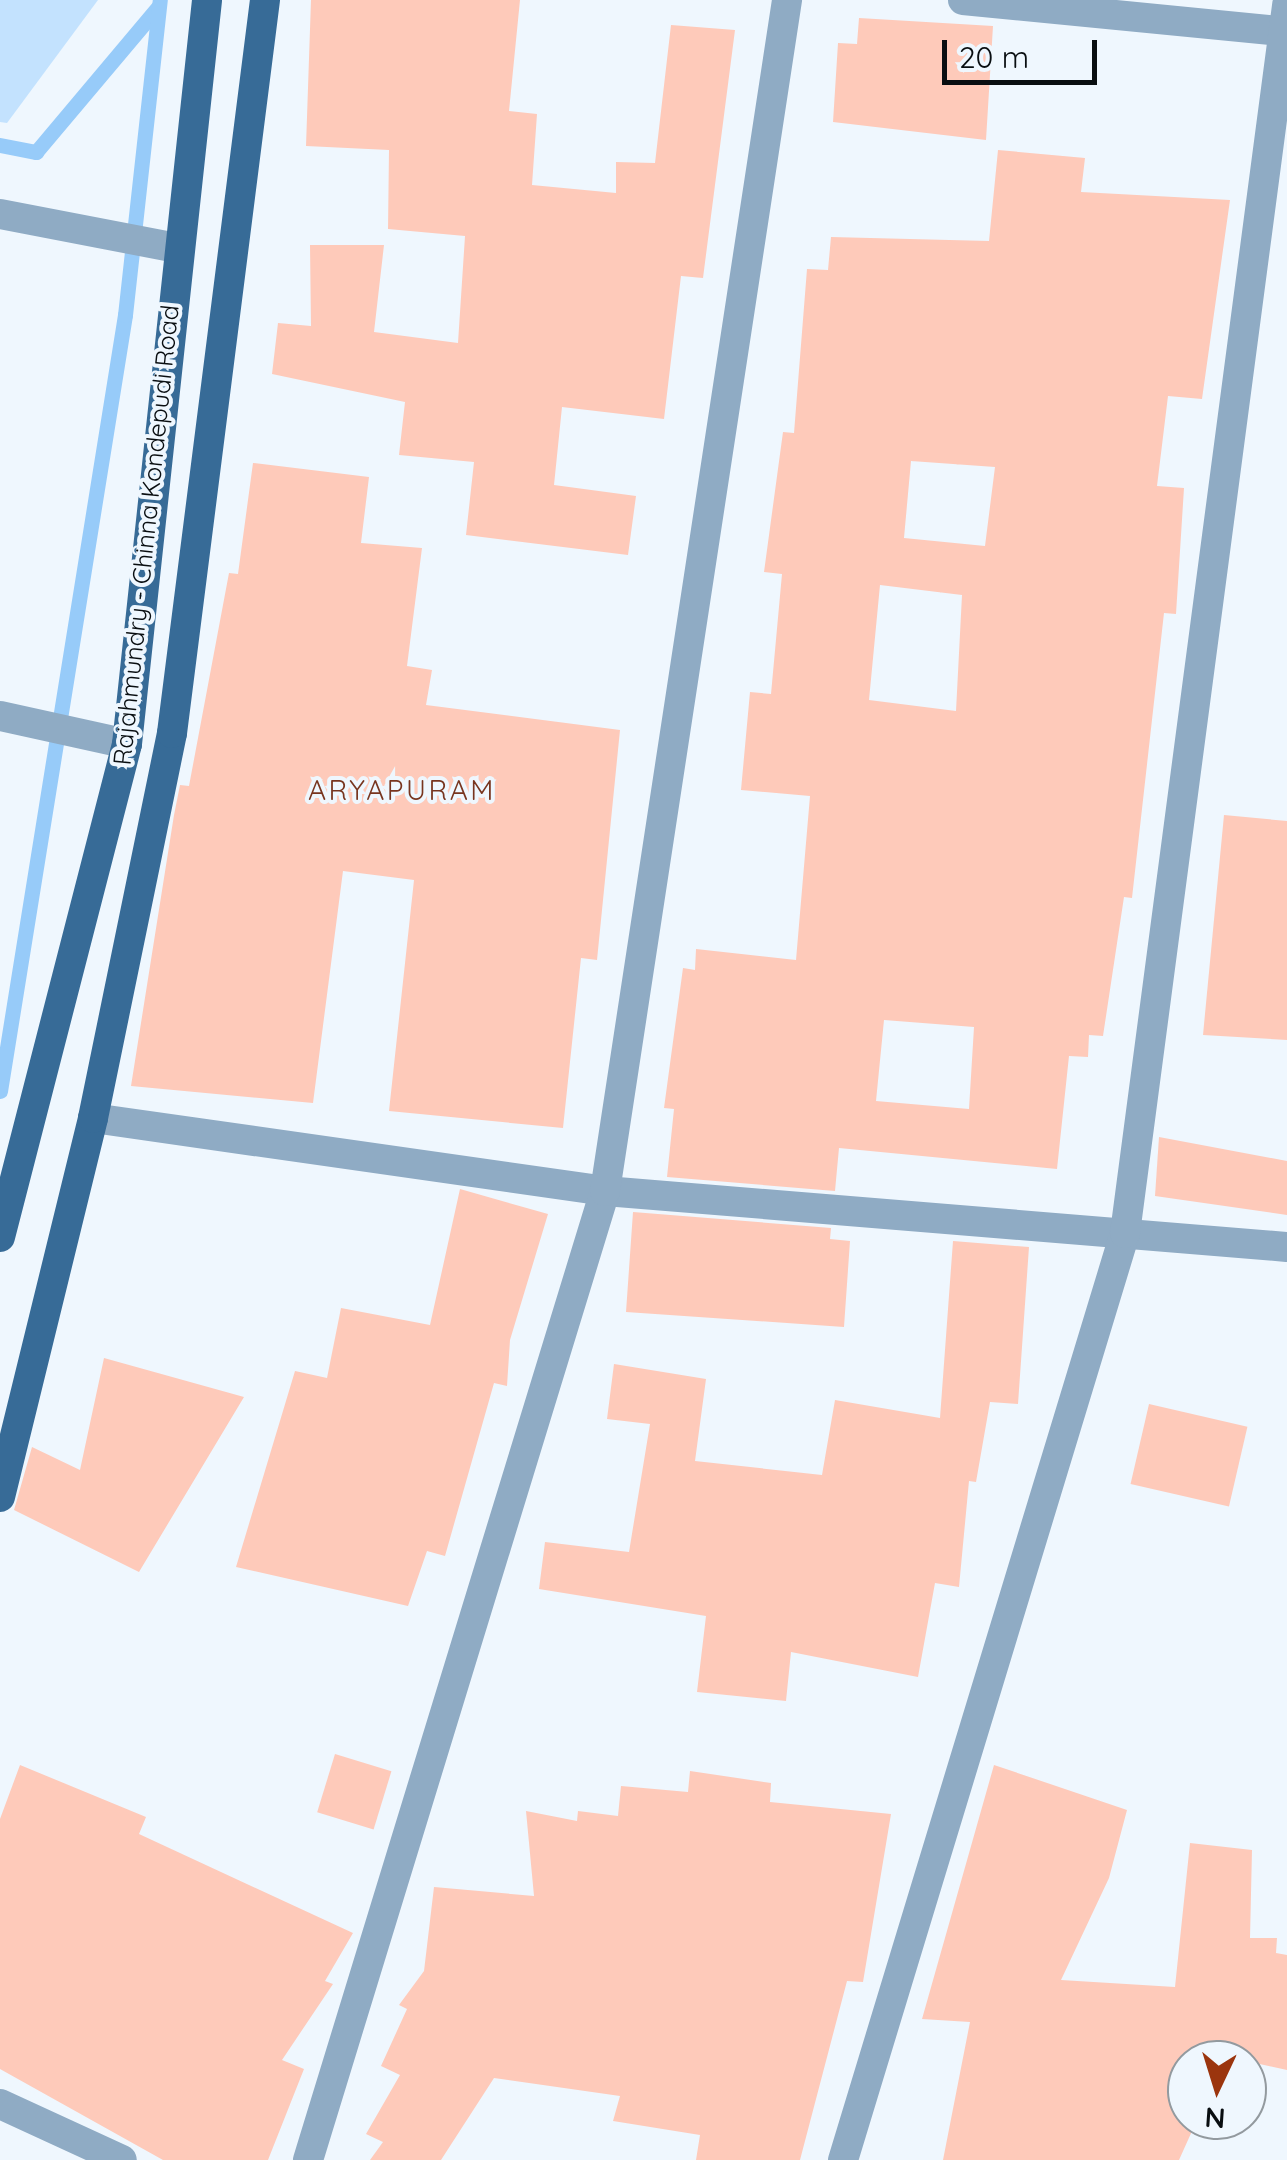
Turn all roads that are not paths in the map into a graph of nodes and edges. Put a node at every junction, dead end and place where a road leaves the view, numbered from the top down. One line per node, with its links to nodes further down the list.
1 (207, 0): 7 (main road, Rajahmundry - Chinna Kondepudi Road)
2 (265, 0): 10 (main road)
3 (787, 0): 11 (street)
4 (963, 0): 5 (street)
5 (1286, 23): 12 (street)
6 (0, 214): 7 (street)
7 (177, 248): 9 (main road, Rajahmundry - Chinna Kondepudi Road)
8 (0, 716): 9 (street)
9 (127, 744): 13 (main road, Rajahmundry - Chinna Kondepudi Road)
10 (93, 1118): 11 (street); 15 (main road)
11 (605, 1191): 12 (street); 18 (street)
12 (1125, 1234): 14 (street); 19 (street)
13 (0, 1237)
14 (1287, 1247)
15 (0, 1497)
16 (0, 2104): 17 (street)
17 (122, 2160)
18 (308, 2160)
19 (843, 2160)

